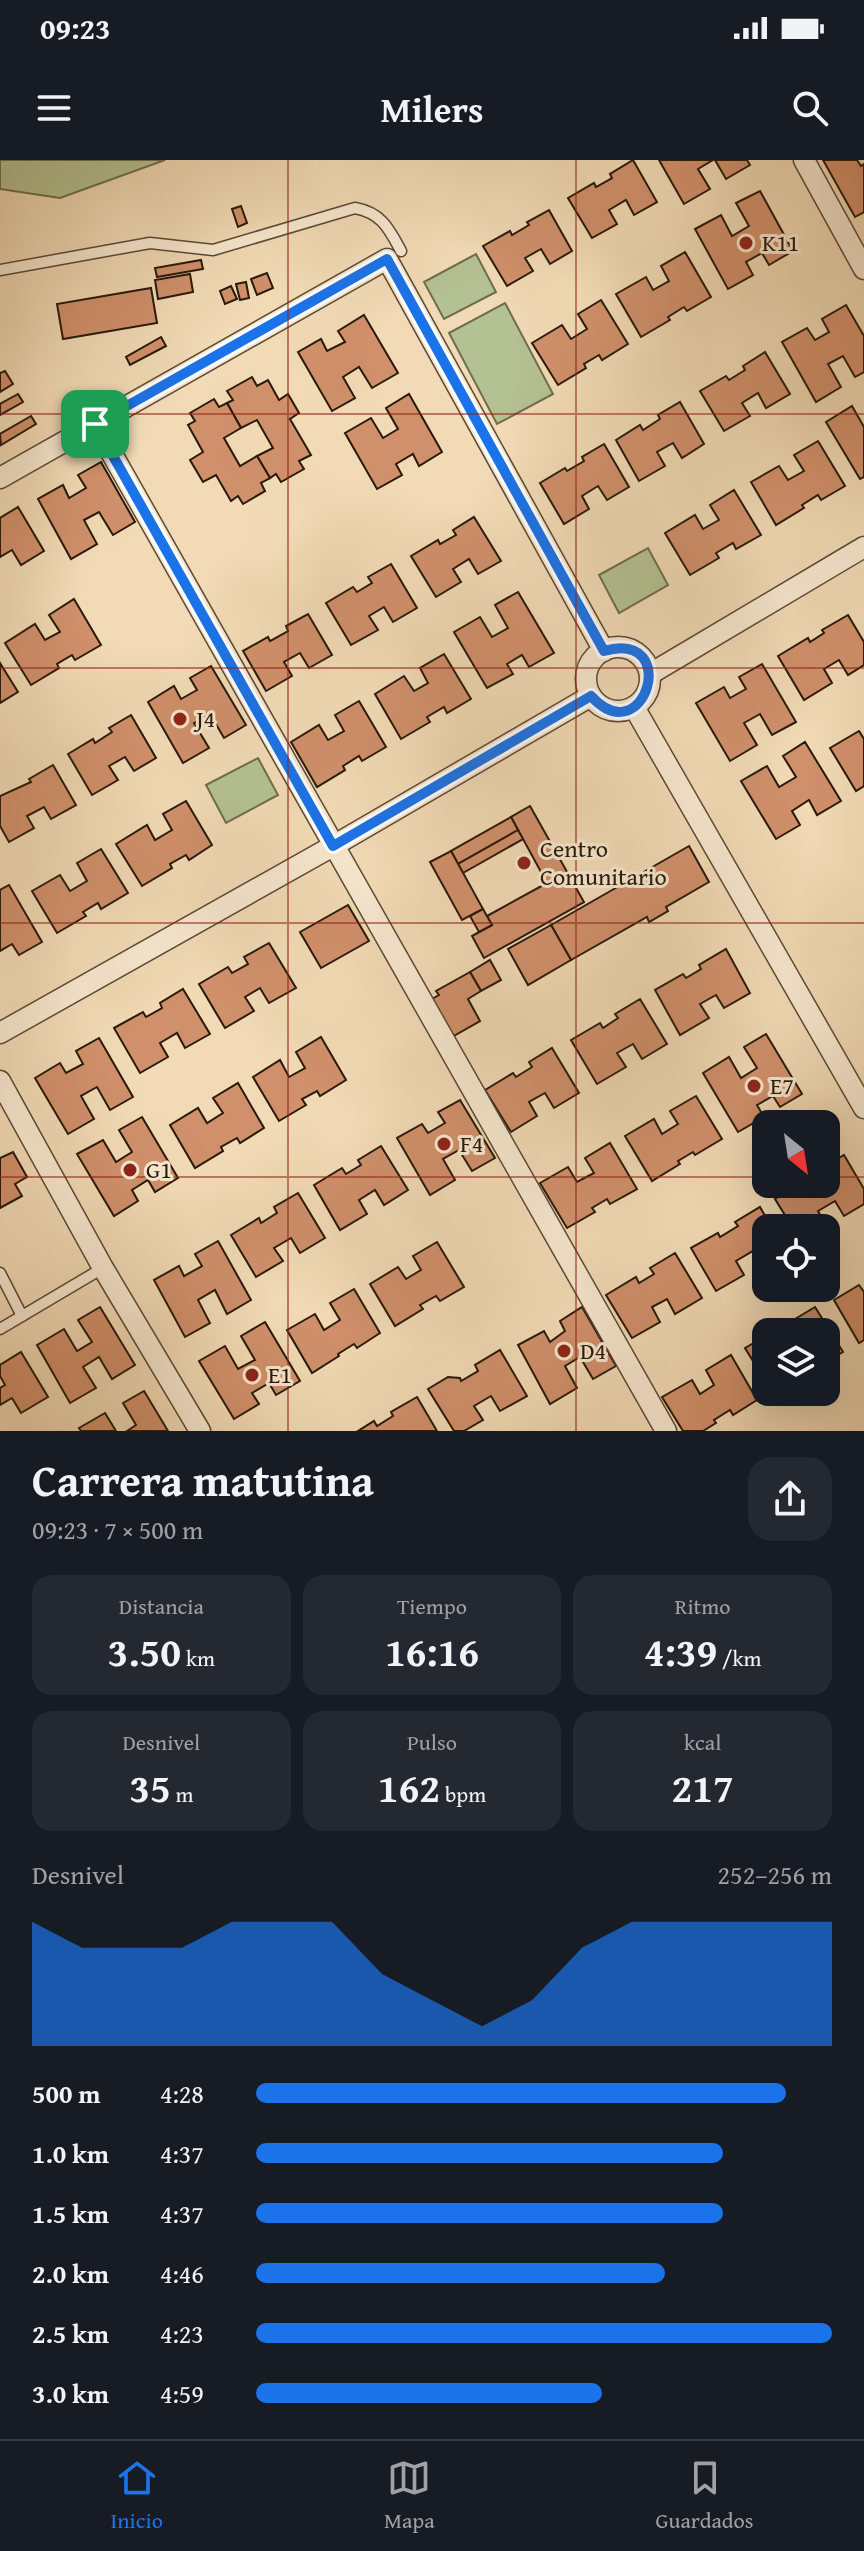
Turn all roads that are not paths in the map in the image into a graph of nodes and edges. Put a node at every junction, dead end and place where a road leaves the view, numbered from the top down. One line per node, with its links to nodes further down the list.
1 (804, 160): 3 (street)
2 (401, 251): 4 (lane)
3 (864, 269)
4 (0, 270)
5 (95, 424): 6 (street); 8 (street); 12 (street)
6 (0, 478)
7 (864, 547): 9 (street)
8 (604, 651): 9 (street); 10 (street)
9 (650, 674): 11 (street)
10 (591, 696): 11 (street); 12 (street)
11 (634, 707): 15 (street)
12 (333, 846): 13 (street); 21 (street)
13 (0, 1033)
14 (0, 1081): 16 (street)
15 (864, 1108)
16 (103, 1268): 18 (lane); 20 (street)
17 (0, 1273): 18 (lane)
18 (22, 1316): 19 (lane)
19 (0, 1329)
20 (200, 1431)
21 (666, 1431)

